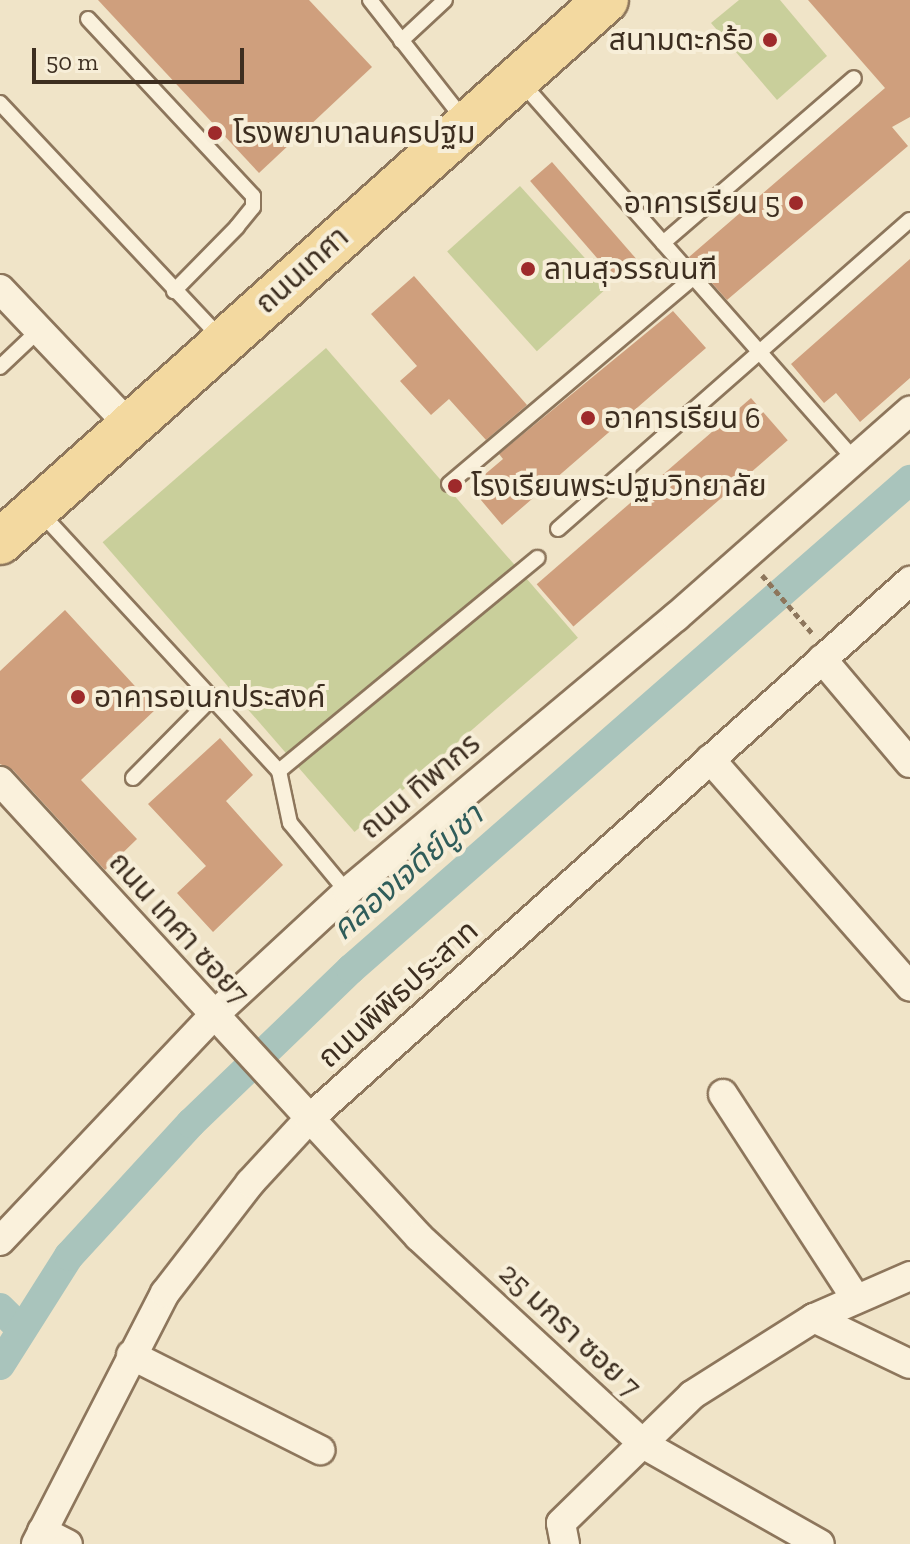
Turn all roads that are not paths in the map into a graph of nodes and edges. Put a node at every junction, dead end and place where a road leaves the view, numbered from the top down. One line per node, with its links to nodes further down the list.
1 (370, 0): 5 (lane)
2 (445, 0): 5 (lane)
3 (606, 0): 7 (main road, ถนนเทศา)
4 (88, 19): 14 (lane)
5 (401, 41): 9 (lane)
6 (854, 78): 11 (lane)
7 (518, 79): 9 (main road, ถนนเทศา); 11 (lane)
8 (0, 103): 14 (lane)
9 (467, 124): 16 (main road, ถนนเทศา)
10 (910, 220): 17 (lane)
11 (663, 243): 12 (lane)
12 (695, 276): 17 (lane); 22 (lane)
13 (0, 289): 15 (street)
14 (174, 291): 16 (lane)
15 (39, 330): 18 (lane); 20 (street)
16 (223, 340): 20 (main road, ถนนเทศา)
17 (761, 351): 21 (lane); 24 (lane)
18 (0, 367)
19 (910, 411): 21 (street, ถนน ทิพากร)
20 (129, 425): 23 (main road, ถนนเทศา)
21 (855, 460): 36 (street, ถนน ทิพากร)
22 (449, 484)
23 (37, 509): 25 (main road, ถนนเทศา); 29 (lane)
24 (558, 529)
25 (0, 542)
26 (537, 558): 32 (lane)
27 (910, 581): 28 (street, ถนนพิพิธประสาท)
28 (819, 649): 30 (street, ถนนพิพิธประสาท); 31 (street)
29 (212, 698): 32 (lane); 33 (lane)
30 (710, 759): 37 (street); 40 (street, ถนนพิพิธประสาท)
31 (910, 763)
32 (279, 771): 36 (lane)
33 (133, 778)
34 (0, 781): 35 (street, ถนน เทศา ซอย7)
35 (11, 813): 38 (street, ถนน เทศา ซอย7)
36 (347, 892): 38 (street, ถนน ทิพากร)
37 (910, 987)
38 (213, 1016): 40 (street, ถนน เทศา ซอย7); 42 (street, ถนน ทิพากร)
39 (723, 1094): 45 (street)
40 (301, 1110): 47 (street, ถนนพิพิธประสาท); 49 (street, 25 มกรา ซอย 7)
41 (0, 1207): 42 (street)
42 (29, 1209): 43 (street, ถนน ทิพากร)
43 (0, 1241)
44 (910, 1276): 45 (street)
45 (856, 1299): 46 (street)
46 (814, 1318): 48 (street); 49 (street)
47 (131, 1355): 50 (street); 51 (street, ถนนพิพิธประสาท)
48 (910, 1364)
49 (643, 1444): 53 (street); 54 (street, 25 มกรา ซอย 7)
50 (320, 1450)
51 (39, 1538): 52 (street)
52 (68, 1544)
53 (565, 1544)
54 (820, 1544)

